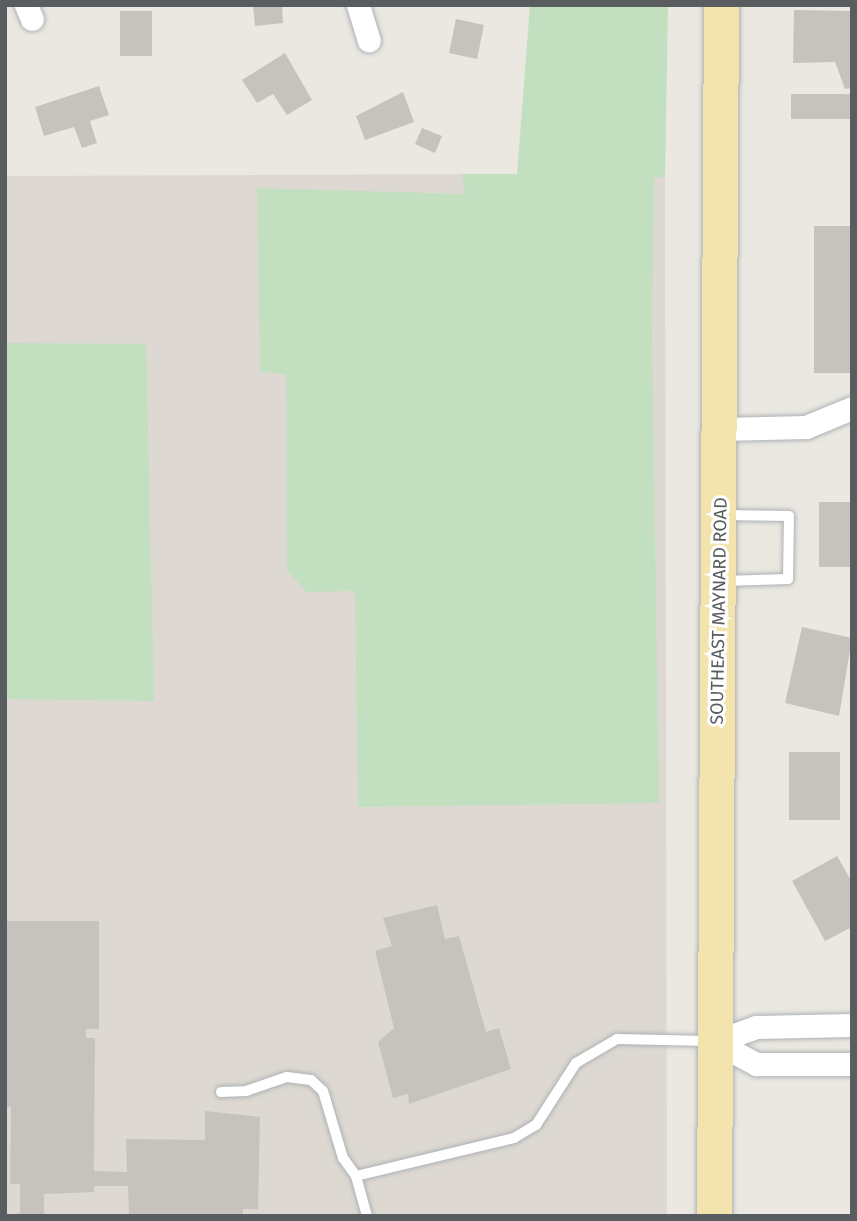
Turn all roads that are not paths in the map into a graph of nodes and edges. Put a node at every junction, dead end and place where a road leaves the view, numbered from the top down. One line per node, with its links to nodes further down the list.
1 (358, 5): 3 (street)
2 (721, 5): 5 (main road, SOUTHEAST MAYNARD ROAD)
3 (369, 40)
4 (852, 408): 5 (street)
5 (721, 429): 6 (main road, SOUTHEAST MAYNARD ROAD)
6 (720, 514): 7 (main road, SOUTHEAST MAYNARD ROAD); 7 (lane)
7 (720, 581): 9 (main road, SOUTHEAST MAYNARD ROAD)
8 (852, 1025): 9 (street)
9 (715, 1042): 10 (street); 12 (lane); 14 (main road, SOUTHEAST MAYNARD ROAD)
10 (852, 1064)
11 (221, 1092): 12 (lane)
12 (356, 1176): 13 (lane)
13 (367, 1216)
14 (714, 1216)

